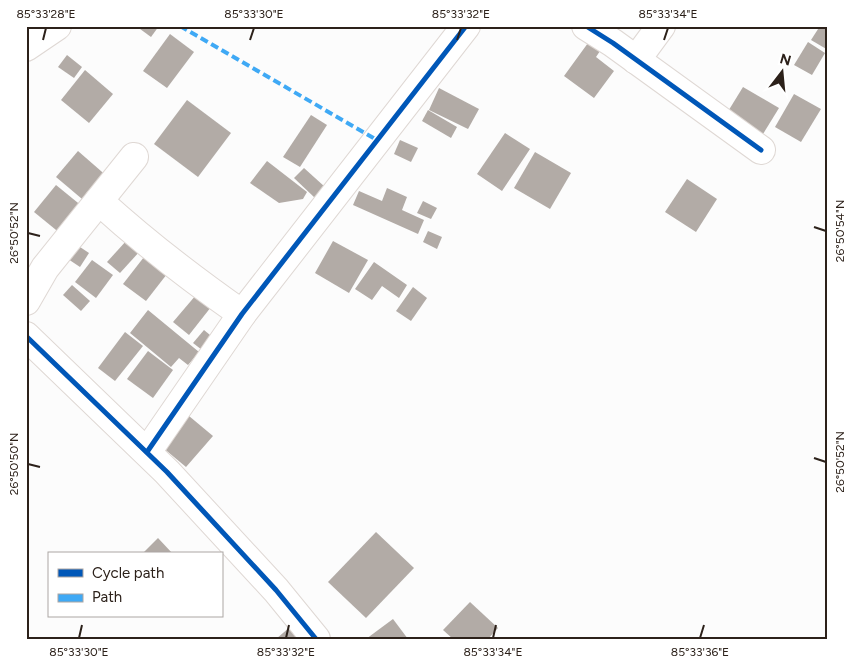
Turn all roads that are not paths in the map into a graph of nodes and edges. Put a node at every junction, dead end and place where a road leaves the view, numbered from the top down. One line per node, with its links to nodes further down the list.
1 (58, 26): 5 (street)
2 (466, 26): 11 (street)
3 (586, 26): 6 (street)
4 (660, 26): 6 (street)
5 (26, 47)
6 (636, 60): 7 (street)
7 (761, 150)
8 (134, 156): 9 (street)
9 (99, 201): 10 (street); 11 (street)
10 (26, 301)
11 (242, 314): 13 (street)
12 (26, 336): 13 (street)
13 (147, 452): 14 (street)
14 (316, 639)

